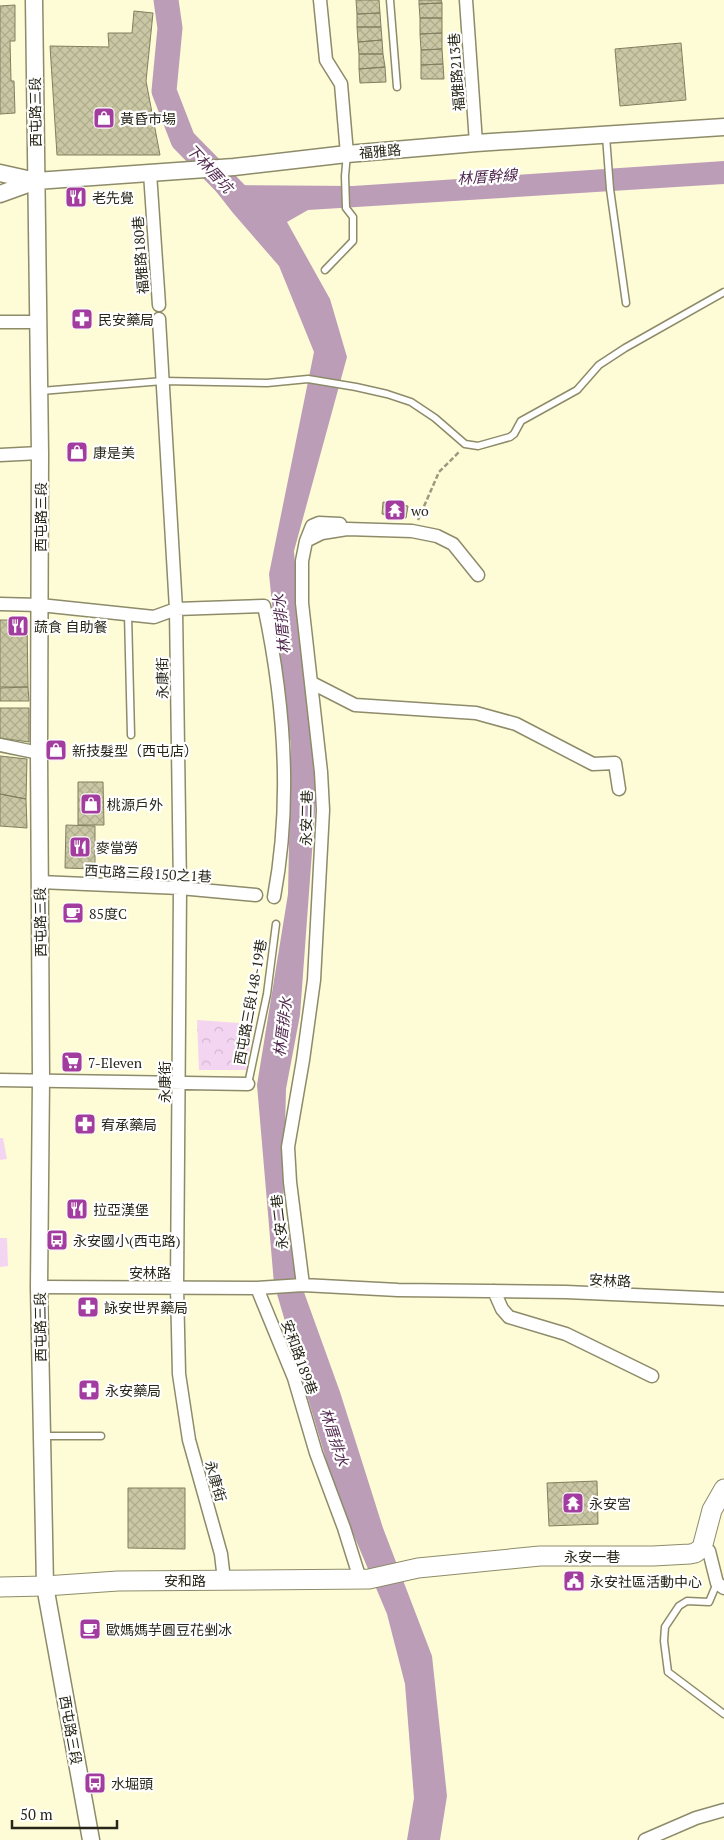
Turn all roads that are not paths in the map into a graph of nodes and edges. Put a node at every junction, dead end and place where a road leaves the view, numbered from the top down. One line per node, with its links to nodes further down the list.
1 (34, 0): 12 (street, 西屯路三段)
2 (320, 0): 9 (street)
3 (390, 0): 5 (lane)
4 (466, 0): 8 (street, 福雅路213巷)
5 (397, 87)
6 (724, 127): 7 (street, 福雅路)
7 (606, 134): 8 (street, 福雅路); 16 (lane)
8 (476, 143): 9 (street, 福雅路)
9 (347, 154): 11 (street, 福雅路); 14 (lane)
10 (0, 173): 12 (street, 福雅路)
11 (150, 173): 12 (street, 福雅路); 17 (street, 福雅路180巷)
12 (36, 181): 13 (street, 福雅路); 20 (street, 西屯路三段)
13 (0, 194)
14 (324, 270)
15 (724, 292): 21 (lane)
16 (626, 303)
17 (158, 305)
18 (160, 319): 21 (street, 永康街)
19 (0, 322): 20 (street)
20 (39, 322): 22 (street, 西屯路三段)
21 (163, 381): 22 (lane); 30 (street, 永康街)
22 (39, 391): 23 (street, 西屯路三段)
23 (40, 453): 24 (street); 29 (street, 西屯路三段)
24 (0, 454)
25 (397, 524): 26 (street)
26 (306, 541): 27 (street); 32 (street, 永安二巷)
27 (478, 576)
28 (0, 604): 29 (street)
29 (40, 605): 31 (street); 35 (street, 西屯路三段)
30 (176, 610): 31 (street); 38 (street, 永康街); 40 (street)
31 (128, 614): 33 (lane)
32 (312, 683): 36 (street); 46 (street, 永安二巷)
33 (131, 735)
34 (0, 745): 35 (street)
35 (39, 753): 37 (street, 西屯路三段)
36 (619, 789)
37 (39, 882): 38 (street, 西屯路三段150之1巷); 43 (street, 西屯路三段)
38 (180, 888): 39 (street, 西屯路三段150之1巷); 44 (street, 永康街)
39 (256, 895)
40 (274, 897)
41 (276, 924): 45 (lane, 西屯路三段148-19巷)
42 (0, 1080): 43 (street)
43 (41, 1080): 44 (street); 47 (street, 西屯路三段)
44 (179, 1083): 45 (street); 48 (street, 永康街)
45 (248, 1084)
46 (303, 1285): 49 (street, 安林路); 50 (street, 安林路)
47 (39, 1287): 48 (street, 安林路); 53 (street, 西屯路三段)
48 (176, 1287): 49 (street, 安林路); 58 (street, 永康街)
49 (260, 1288): 57 (street, 安和路189巷)
50 (494, 1291): 51 (street, 安林路); 52 (street)
51 (724, 1299)
52 (652, 1376)
53 (42, 1436): 54 (lane); 60 (street, 西屯路三段)
54 (101, 1436)
55 (724, 1489): 56 (main road)
56 (702, 1548): 57 (main road, 永安一巷); 61 (street)
57 (365, 1579): 58 (main road, 安和路)
58 (224, 1580): 60 (main road, 安和路)
59 (0, 1586): 60 (main road, 安和路)
60 (45, 1586): 64 (street, 西屯路三段)
61 (721, 1586): 62 (lane)
62 (724, 1714)
63 (724, 1810): 65 (street)
64 (92, 1840)
65 (645, 1840)

